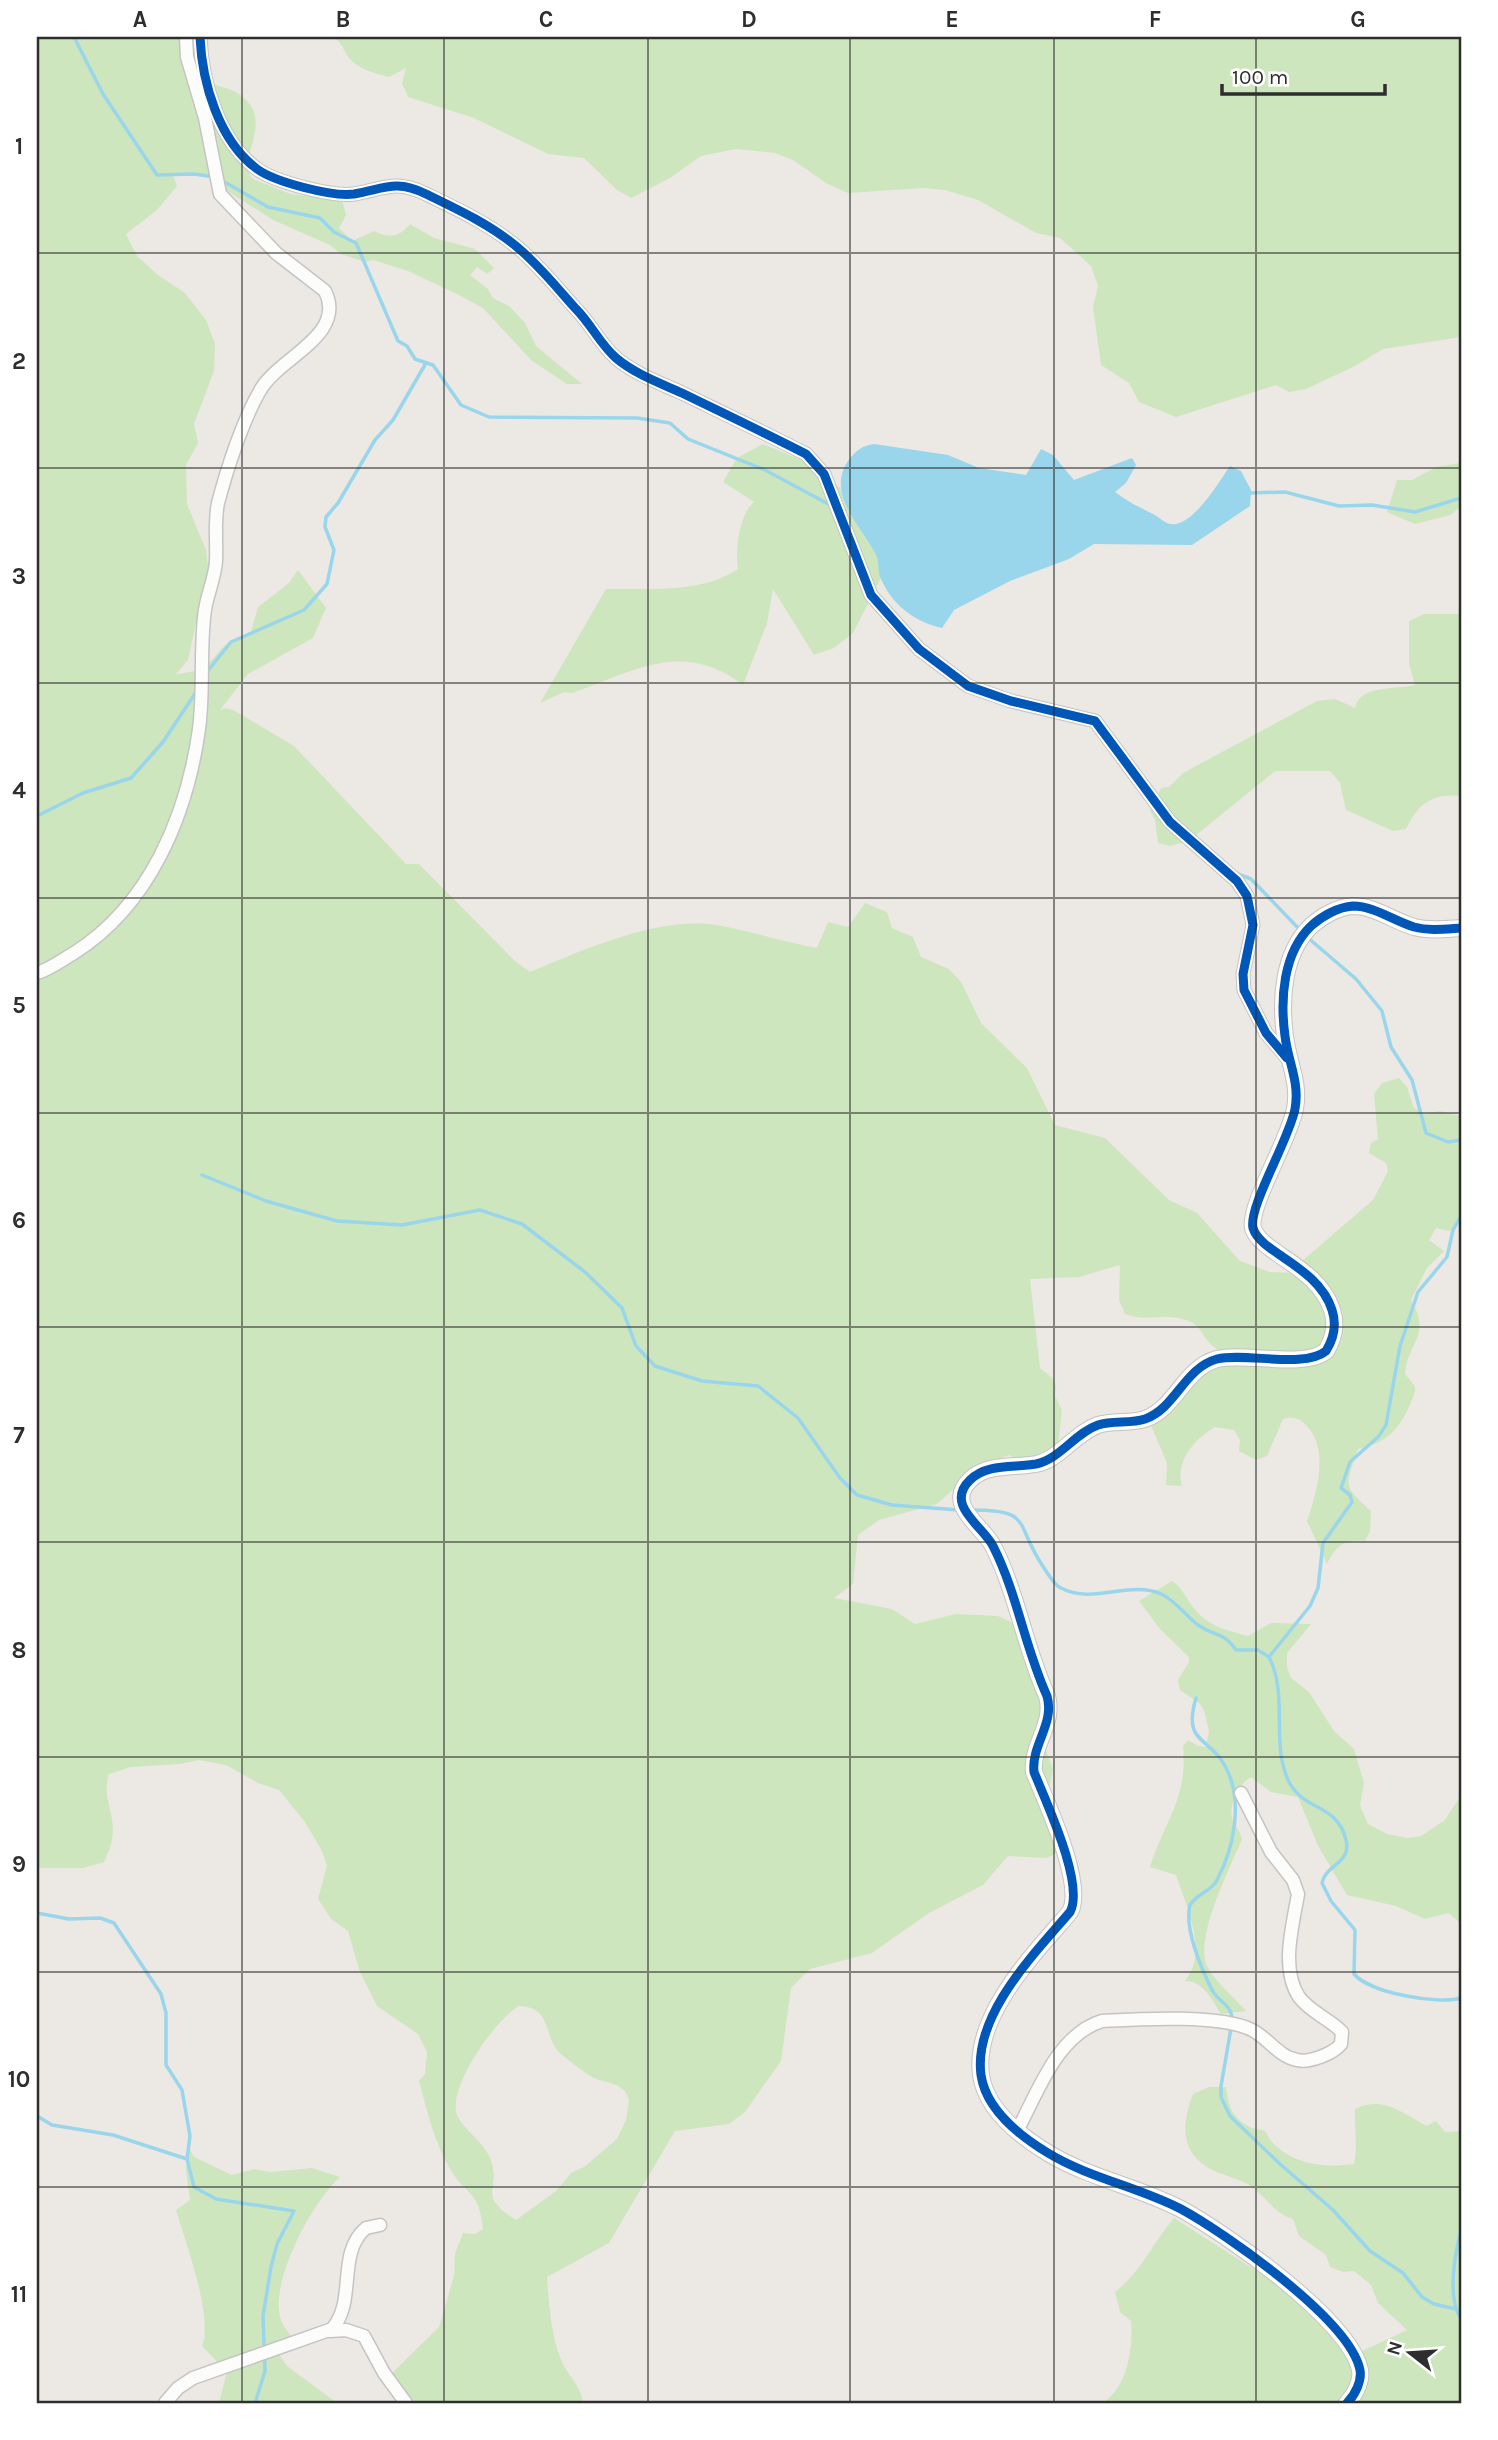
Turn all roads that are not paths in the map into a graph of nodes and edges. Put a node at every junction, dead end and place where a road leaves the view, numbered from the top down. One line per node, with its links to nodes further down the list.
1 (186, 37): 4 (street)
2 (200, 37): 5 (street)
3 (1461, 928): 5 (street)
4 (37, 973)
5 (1292, 1063): 7 (street)
6 (1241, 1793): 7 (street)
7 (1017, 2131): 12 (street)
8 (380, 2225): 9 (street)
9 (326, 2332): 10 (street); 11 (street)
10 (165, 2403)
11 (406, 2403)
12 (1347, 2403)

